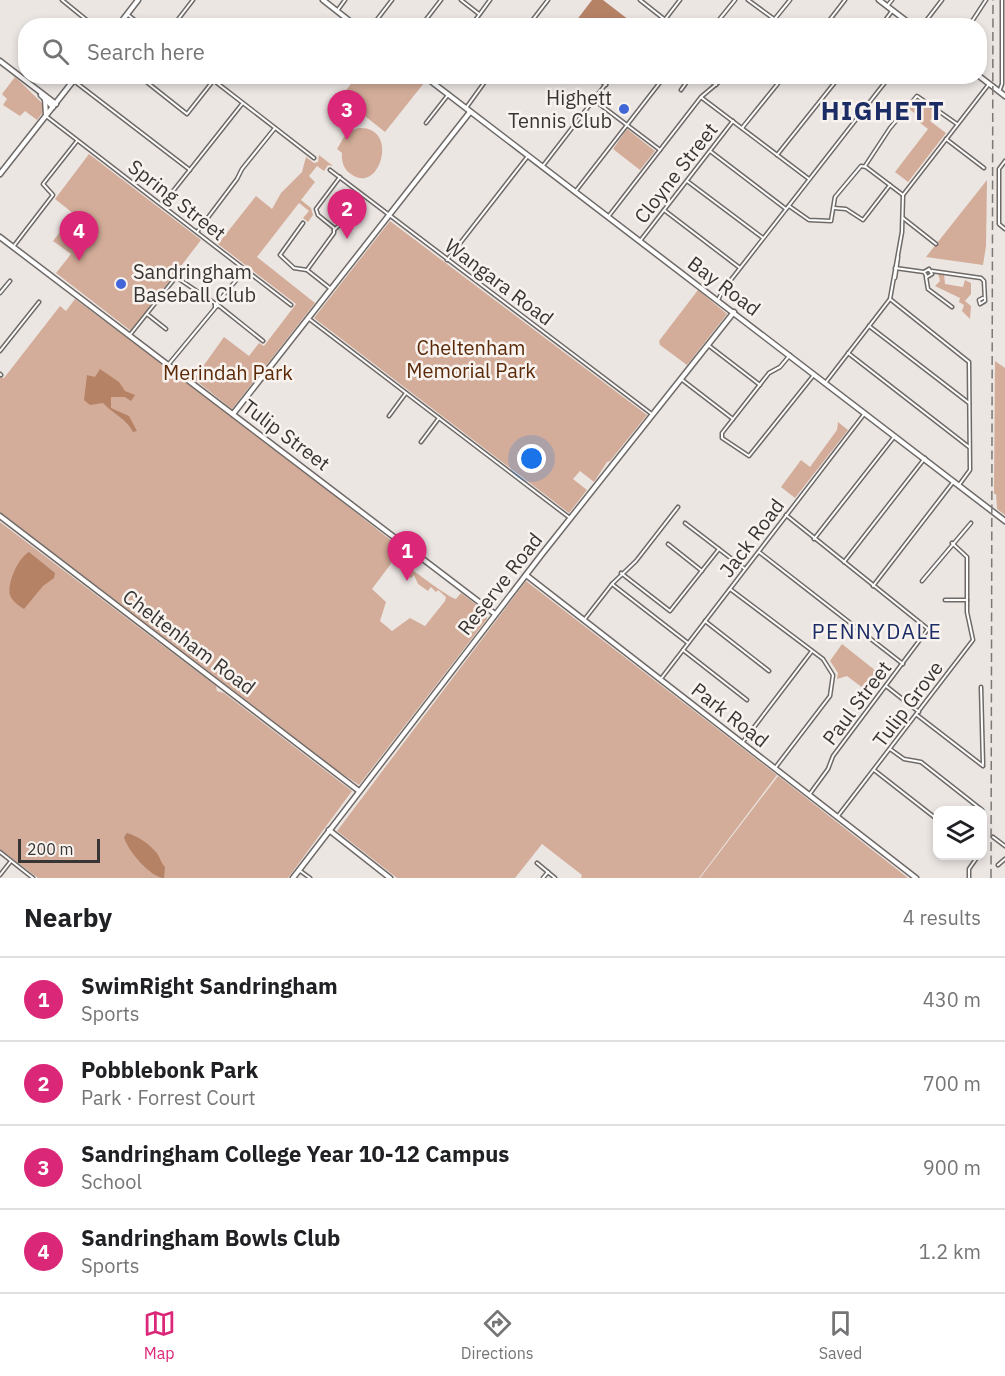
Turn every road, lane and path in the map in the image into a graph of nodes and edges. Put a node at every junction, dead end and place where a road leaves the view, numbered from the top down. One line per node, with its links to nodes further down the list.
1 (62, 0): 28 (street)
2 (129, 0): 22 (street)
3 (193, 0): 31 (street)
4 (324, 0): 25 (street)
5 (345, 0): 25 (street)
6 (392, 0): 33 (street)
7 (441, 0): 34 (street)
8 (461, 0): 27 (street)
9 (490, 0): 27 (street)
10 (548, 0): 36 (street)
11 (640, 0): 37 (street)
12 (680, 0): 38 (street)
13 (735, 0): 39 (street)
14 (748, 0): 40 (street)
15 (789, 0): 41 (street)
16 (845, 0): 42 (street)
17 (879, 0): 23 (street)
18 (892, 0): 23 (street)
19 (942, 0): 45 (street)
20 (986, 0): 46 (street)
21 (1002, 0): 69 (street)
22 (136, 2): 26 (street)
23 (887, 6): 24 (street)
24 (893, 10): 43 (street); 44 (street)
25 (336, 11): 32 (street)
26 (127, 14): 29 (street); 30 (street)
27 (479, 14): 35 (street)
28 (84, 18)
29 (124, 18)
30 (132, 18)
31 (179, 18)
32 (345, 18)
33 (378, 18)
34 (427, 18)
35 (476, 18)
36 (534, 18)
37 (664, 18)
38 (666, 18)
39 (720, 18)
40 (771, 18)
41 (776, 18)
42 (831, 18)
43 (887, 18)
44 (903, 18)
45 (928, 18)
46 (974, 18)
47 (0, 61): 48 (street)
48 (18, 75)
49 (29, 84): 68 (street)
50 (72, 84): 76 (street)
51 (78, 84): 97 (street)
52 (150, 84): 53 (street)
53 (211, 84)
54 (219, 84): 75 (street)
55 (436, 84): 70 (street, Bay Road)
56 (483, 84): 77 (street)
57 (658, 84): 82 (street)
58 (685, 84): 66 (street)
59 (778, 84): 85 (street)
60 (834, 84): 90 (street)
61 (884, 84): 101 (street)
62 (981, 84): 67 (street)
63 (989, 84): 67 (street); 69 (street)
64 (606, 85): 74 (street)
65 (716, 85): 72 (street)
66 (681, 90)
67 (983, 91): 83 (street)
68 (39, 92): 73 (street); 76 (street)
69 (999, 92): 71 (street)
70 (448, 95): 77 (street, Bay Road); 81 (street)
71 (1005, 96)
72 (701, 97): 80 (street); 88 (street)
73 (45, 99): 76 (street); 79 (street)
74 (594, 100): 82 (street); 95 (street)
75 (243, 103): 84 (street); 97 (street)
76 (54, 105): 79 (street)
77 (465, 108): 78 (street, Bay Road)
78 (470, 112): 91 (street, Bay Road); 111 (street)
79 (46, 116): 87 (street, Spring Street); 99 (street)
80 (733, 121): 85 (street); 89 (street, Cloyne Street)
81 (426, 123)
82 (627, 125): 88 (street); 104 (street)
83 (957, 125): 86 (street); 94 (street)
84 (275, 127): 92 (street); 119 (street)
85 (742, 128): 90 (street)
86 (946, 139): 96 (street); 105 (street)
87 (77, 140): 106 (street, Spring Street); 124 (street)
88 (660, 150): 112 (street)
89 (710, 151): 102 (street, Cloyne Street); 107 (street)
90 (777, 155): 101 (street)
91 (528, 156): 95 (street, Bay Road); 125 (street)
92 (314, 158)
93 (1005, 161): 117 (street)
94 (865, 166): 103 (street); 108 (street)
95 (542, 167): 104 (street, Bay Road)
96 (984, 168)
97 (190, 170): 106 (street)
98 (330, 170): 100 (street, Wangara Road)
99 (0, 174)
100 (340, 177): 111 (street, Wangara Road); 118 (street)
101 (809, 179): 107 (street)
102 (687, 181): 109 (street, Cloyne Street); 121 (street)
103 (890, 185): 105 (street); 108 (street)
104 (575, 192): 112 (street, Bay Road)
105 (903, 195): 113 (street)
106 (162, 205): 119 (street, Spring Street)
107 (787, 208): 108 (street); 121 (street)
108 (834, 208)
109 (664, 210): 122 (street, Cloyne Street); 126 (street)
110 (350, 215): 118 (street)
111 (389, 216): 125 (street, Wangara Road); 134 (street)
112 (608, 217): 122 (street, Bay Road)
113 (902, 217): 114 (street); 116 (street)
114 (902, 222): 116 (street); 127 (street)
115 (303, 223): 129 (street)
116 (909, 224): 123 (street)
117 (1005, 229)
118 (334, 230): 129 (street)
119 (197, 232): 128 (street, Spring Street)
120 (0, 237): 124 (street, Tulip Street)
121 (763, 238): 126 (street)
122 (640, 241): 137 (street, Bay Road)
123 (936, 244)
124 (12, 246): 150 (street, Tulip Street)
125 (447, 260): 165 (street, Wangara Road)
126 (740, 268): 135 (street)
127 (897, 268): 130 (street); 139 (street)
128 (245, 269): 142 (street); 143 (street, Spring Street)
129 (307, 270): 134 (street)
130 (924, 271): 131 (street); 132 (street)
131 (932, 271): 132 (street); 138 (street)
132 (926, 277): 144 (street)
133 (10, 281): 136 (street)
134 (331, 290): 147 (street)
135 (723, 290): 137 (street); 140 (street)
136 (0, 293)
137 (713, 296): 140 (street, Bay Road)
138 (983, 298)
139 (890, 299): 148 (street); 162 (street)
140 (718, 300): 145 (street, Bay Road)
141 (39, 302): 153 (street)
142 (216, 305): 146 (street); 151 (street); 156 (street)
143 (291, 305)
144 (952, 307)
145 (734, 312): 152 (street, Reserve Road); 155 (street, Bay Road)
146 (147, 314): 149 (street); 150 (street)
147 (308, 318): 161 (street); 164 (street)
148 (869, 326): 154 (street); 162 (street)
149 (166, 329)
150 (129, 336): 156 (street, Tulip Street)
151 (263, 341)
152 (708, 345): 158 (street, Reserve Road); 160 (street)
153 (0, 351)
154 (848, 353): 159 (street); 171 (street)
155 (790, 355): 157 (street, Bay Road); 160 (street)
156 (169, 366): 164 (street, Tulip Street)
157 (815, 374): 159 (street, Bay Road); 168 (street)
158 (681, 379): 165 (street, Reserve Road); 168 (street)
159 (826, 382): 163 (street, Bay Road)
160 (760, 385): 168 (street)
161 (406, 393): 166 (street); 167 (street)
162 (970, 404): 171 (street)
163 (866, 412): 169 (street, Bay Road); 177 (street, Jack Road)
164 (233, 414): 198 (street, Tulip Street)
165 (653, 415): 178 (street, Reserve Road)
166 (389, 416)
167 (439, 418): 170 (street); 178 (street)
168 (733, 419)
169 (895, 435): 172 (street, Bay Road); 182 (street)
170 (421, 442)
171 (970, 448): 174 (street)
172 (925, 458): 173 (street, Bay Road); 187 (street)
173 (954, 481): 174 (street, Bay Road); 194 (street)
174 (959, 485): 179 (street, Bay Road)
175 (678, 507): 190 (street)
176 (0, 516): 217 (street, Cheltenham Road)
177 (785, 516): 182 (street); 186 (street, Jack Road)
178 (570, 518): 191 (street, Reserve Road)
179 (1005, 521)
180 (970, 522): 183 (street)
181 (685, 523): 185 (street)
182 (814, 539): 187 (street)
183 (952, 543): 192 (street); 197 (street, Tulip Grove)
184 (668, 544): 189 (street)
185 (719, 549): 188 (street); 189 (street)
186 (759, 552): 188 (street, Jack Road); 204 (street)
187 (844, 562): 194 (street)
188 (745, 569): 195 (street, Jack Road)
189 (702, 571): 190 (street)
190 (621, 573): 193 (street)
191 (526, 575): 198 (street, Reserve Road); 199 (street, Park Road)
192 (922, 581)
193 (612, 584): 199 (street); 201 (street)
194 (873, 586): 204 (street, Paul Street)
195 (730, 589): 200 (street, Jack Road); 203 (street)
196 (945, 600): 197 (street)
197 (967, 600): 210 (street, Tulip Grove)
198 (495, 614): 217 (street, Reserve Road)
199 (584, 620): 206 (street, Park Road)
200 (705, 621): 201 (street, Jack Road); 205 (street)
201 (688, 643): 202 (street, Jack Road)
202 (683, 650): 206 (street, Jack Road); 209 (street)
203 (812, 651): 211 (street); 215 (street)
204 (903, 664): 207 (street, Paul Street)
205 (769, 671)
206 (660, 680): 211 (street, Park Road)
207 (886, 686): 210 (street); 218 (street, Paul Street)
208 (981, 687): 213 (street)
209 (747, 700)
210 (918, 714): 212 (street, Tulip Grove); 214 (street)
211 (742, 743): 215 (street, Park Road)
212 (890, 749): 216 (street, Tulip Grove); 219 (street)
213 (982, 753): 214 (street); 214 (street)
214 (976, 761)
215 (775, 768): 218 (street, Park Road)
216 (874, 770): 220 (street); 221 (street, Tulip Grove)
217 (359, 791): 222 (street, Reserve Road)
218 (809, 795): 221 (street, Park Road)
219 (977, 806)
220 (933, 816)
221 (838, 817): 240 (street, Park Road)
222 (329, 830): 231 (street, Reserve Road); 237 (street)
223 (993, 837): 224 (street)
224 (1005, 846)
225 (0, 852): 228 (street)
226 (1005, 859): 230 (street)
227 (975, 860): 241 (street)
228 (11, 861): 233 (street); 234 (street)
229 (537, 863): 232 (street)
230 (998, 865)
231 (299, 870): 235 (street, Reserve Road); 236 (street)
232 (548, 872): 238 (street); 239 (street)
233 (0, 875)
234 (33, 878)
235 (293, 878)
236 (310, 878)
237 (390, 878)
238 (543, 878)
239 (555, 878)
240 (916, 878)
241 (969, 878)

